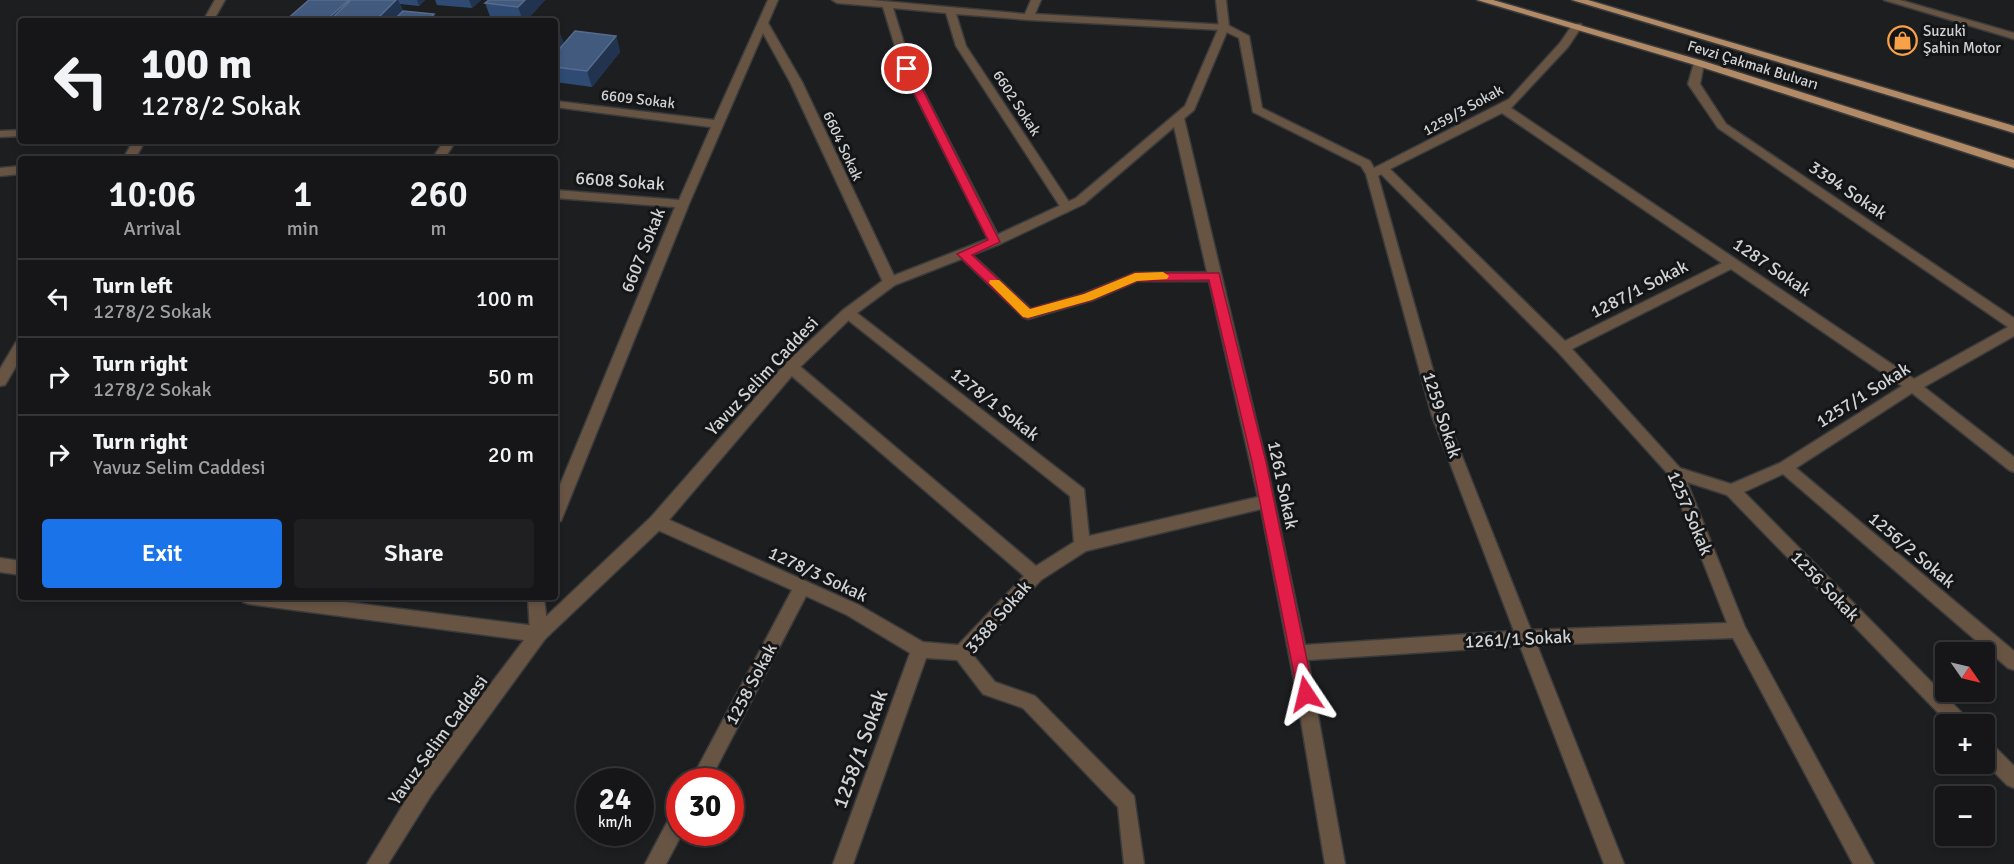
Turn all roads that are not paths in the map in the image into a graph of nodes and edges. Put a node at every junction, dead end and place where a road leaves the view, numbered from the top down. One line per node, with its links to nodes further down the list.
1 (220, 0): 12 (street)
2 (773, 0): 13 (street, 6607 Sokak)
3 (837, 0): 9 (street)
4 (1036, 0): 11 (street)
5 (1221, 0): 15 (street, Yavuz Selim Caddesi)
6 (1482, 0): 14 (main road, Fevzi Çakmak Bulvarı)
7 (1577, 0): 22 (main road, Fevzi Çakmak Bulvarı)
8 (1889, 0): 16 (street)
9 (887, 4): 10 (street); 32 (street)
10 (950, 10): 11 (street); 31 (street, 6602 Sokak)
11 (1029, 17): 15 (street)
12 (210, 18)
13 (764, 25): 21 (street, 6607 Sokak); 36 (street, 6604 Sokak)
14 (1577, 26): 17 (main road, Fevzi Çakmak Bulvarı); 19 (street, 1259/3 Sokak)
15 (1224, 27): 20 (street, Yavuz Selim Caddesi); 27 (street)
16 (2014, 36)
17 (1699, 63): 25 (main road, Fevzi Çakmak Bulvarı); 38 (street, 3394 Sokak)
18 (558, 104): 21 (street, 6609 Sokak)
19 (1503, 108): 27 (street, 1259/3 Sokak); 34 (street, 1287 Sokak)
20 (1178, 118): 31 (street, Yavuz Selim Caddesi); 35 (street, 1261 Sokak)
21 (718, 124): 30 (street, 6607 Sokak)
22 (2014, 130)
23 (18, 133): 24 (street)
24 (0, 135)
25 (2014, 164)
26 (18, 170): 28 (street)
27 (1378, 171): 40 (street, 1257 Sokak); 61 (street, 1259 Sokak)
28 (0, 172)
29 (558, 194): 30 (street, 6608 Sokak)
30 (683, 204): 50 (street, 6607 Sokak)
31 (1067, 208): 32 (street, Yavuz Selim Caddesi)
32 (994, 242): 33 (street, Yavuz Selim Caddesi)
33 (963, 254): 35 (street); 36 (street, Yavuz Selim Caddesi)
34 (1732, 263): 40 (street, 1287/1 Sokak); 44 (street, 1287 Sokak)
35 (1215, 276): 49 (street, 1261 Sokak)
36 (890, 282): 37 (street, Yavuz Selim Caddesi)
37 (848, 313): 42 (street, Yavuz Selim Caddesi); 52 (street, 1278/1 Sokak)
38 (2014, 325)
39 (2014, 330): 44 (street, 1257/1 Sokak)
40 (1563, 348): 47 (street, 1257 Sokak)
41 (18, 351): 43 (street)
42 (791, 368): 51 (street, Yavuz Selim Caddesi); 55 (street)
43 (0, 381)
44 (1913, 386): 45 (street, 1287 Sokak); 46 (street, 1257/1 Sokak)
45 (2014, 466)
46 (1785, 467): 48 (street, 1257/1 Sokak); 65 (street, 1256/2 Sokak)
47 (1675, 472): 48 (street, 1256 Sokak); 59 (street, 1257 Sokak)
48 (1732, 490): 66 (street, 1256 Sokak)
49 (1267, 501): 52 (street, 3388 Sokak); 64 (street, 1261 Sokak)
50 (558, 509)
51 (657, 522): 56 (street, 1278/3 Sokak); 60 (street, Yavuz Selim Caddesi)
52 (1082, 545): 55 (street, 3388 Sokak)
53 (0, 565): 54 (street)
54 (18, 568)
55 (1035, 575): 63 (street, 3388 Sokak)
56 (802, 587): 62 (street, 1278/3 Sokak); 68 (street, 1258 Sokak)
57 (273, 600): 60 (street)
58 (536, 600): 60 (street)
59 (1738, 630): 61 (street, 1261/1 Sokak); 77 (street, 1257 Sokak)
60 (539, 634): 71 (street, Yavuz Selim Caddesi)
61 (1525, 638): 64 (street, 1261/1 Sokak); 76 (street, 1259 Sokak)
62 (920, 650): 63 (street, 1278/3 Sokak); 73 (street, 1258/1 Sokak)
63 (962, 653): 74 (street, 3388 Sokak)
64 (1299, 653): 75 (street, 1261 Sokak)
65 (2014, 662)
66 (1951, 714)
67 (1995, 760): 69 (street)
68 (706, 768)
69 (2014, 779)
70 (666, 844): 72 (street)
71 (381, 863)
72 (655, 864)
73 (843, 864)
74 (1134, 864)
75 (1335, 864)
76 (1614, 864)
77 (1864, 864)

